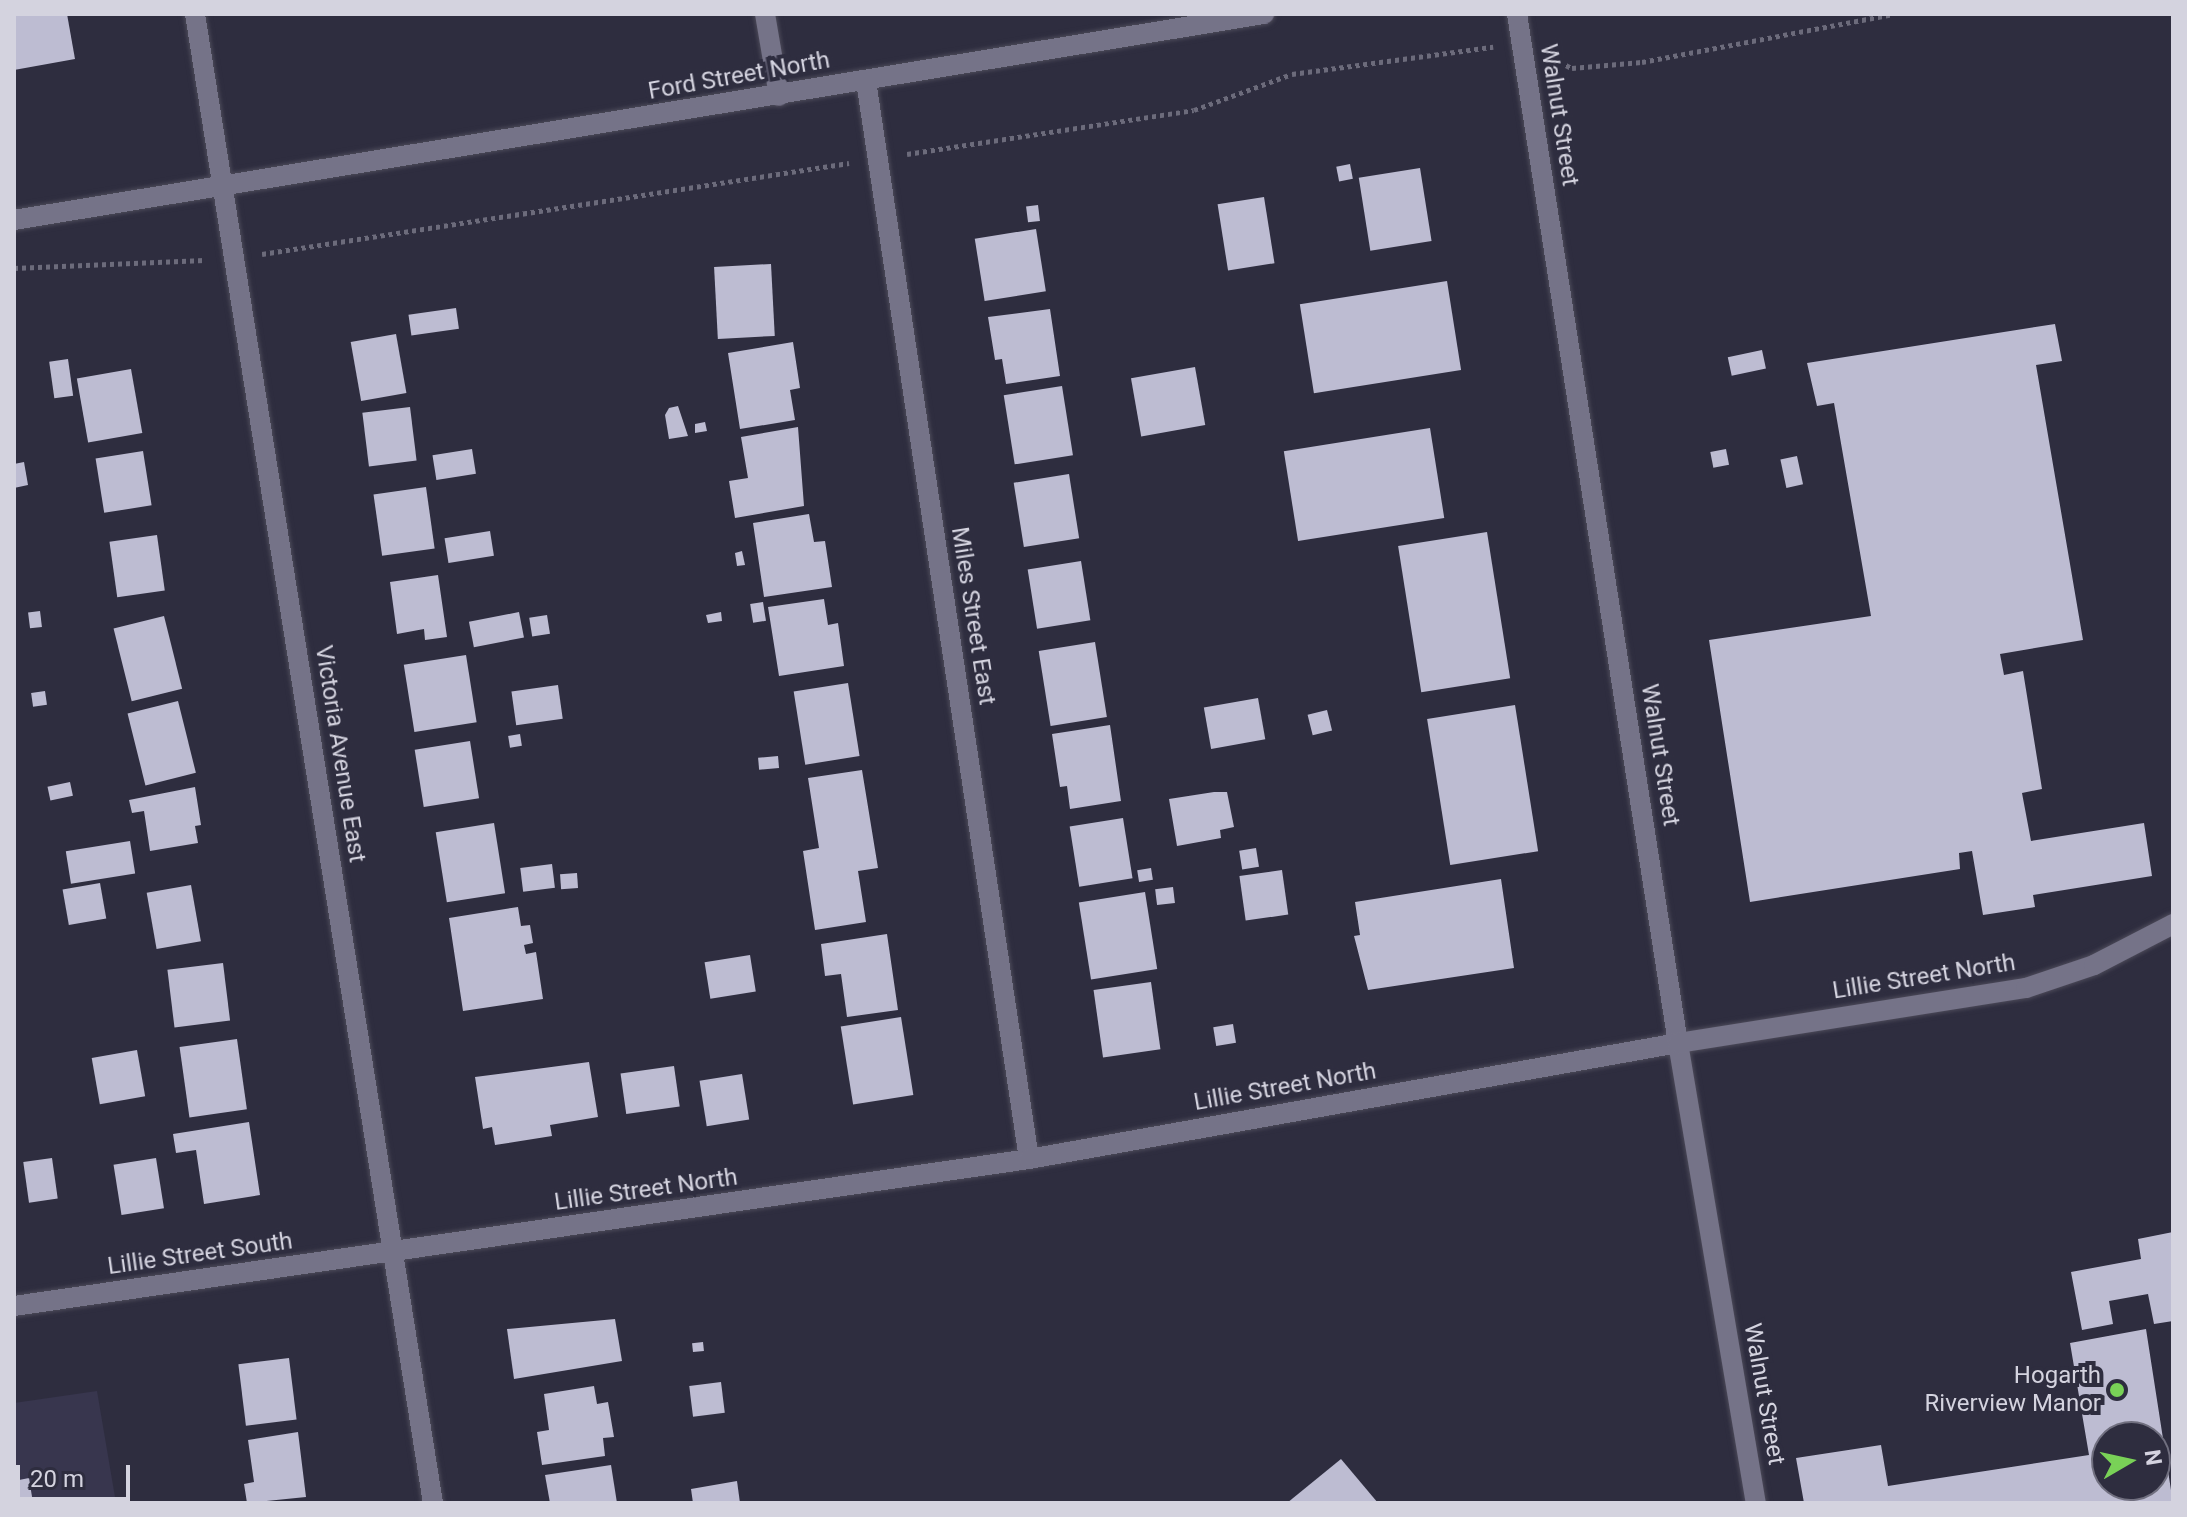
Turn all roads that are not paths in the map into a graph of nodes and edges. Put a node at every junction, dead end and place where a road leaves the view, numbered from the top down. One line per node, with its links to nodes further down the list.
1 (195, 14): 7 (street, Victoria Avenue East)
2 (765, 14): 6 (street)
3 (1264, 14): 5 (street, Ford Street North)
4 (1517, 14): 10 (street, Walnut Street)
5 (866, 81): 6 (street, Ford Street North); 11 (street, Miles Street East)
6 (779, 96): 7 (street, Ford Street North)
7 (222, 189): 8 (street, Ford Street North); 12 (street, Victoria Avenue East)
8 (14, 220)
9 (2173, 924): 10 (street, Lillie Street North)
10 (1678, 1043): 11 (street, Lillie Street North); 15 (street, Walnut Street)
11 (1029, 1159): 12 (street, Lillie Street North)
12 (393, 1254): 13 (street, Lillie Street South); 14 (street, Victoria Avenue East)
13 (14, 1306)
14 (433, 1503)
15 (1756, 1503)

